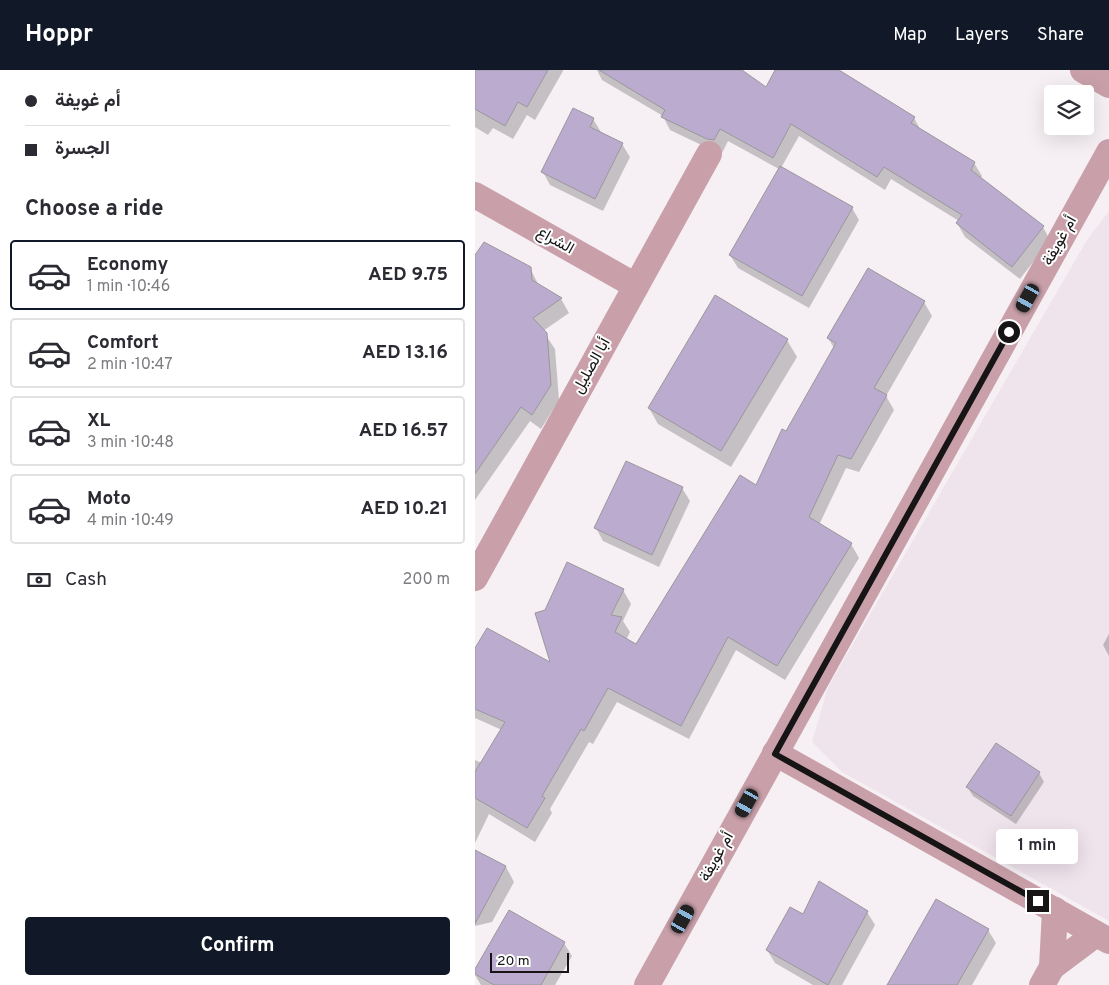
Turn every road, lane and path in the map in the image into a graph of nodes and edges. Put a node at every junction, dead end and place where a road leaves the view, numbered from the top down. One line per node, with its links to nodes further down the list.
1 (1083, 70): 2 (street)
2 (1109, 85)
3 (1109, 152): 8 (street, أم غويفة)
4 (709, 154): 6 (street, أبا الصليل)
5 (475, 196): 6 (street, الشراع)
6 (635, 286): 7 (street, أبا الصليل)
7 (475, 578)
8 (775, 754): 9 (street); 12 (street, أم غويفة)
9 (1055, 910): 10 (street); 11 (street)
10 (1103, 938): 11 (street)
11 (1047, 976)
12 (647, 985)

